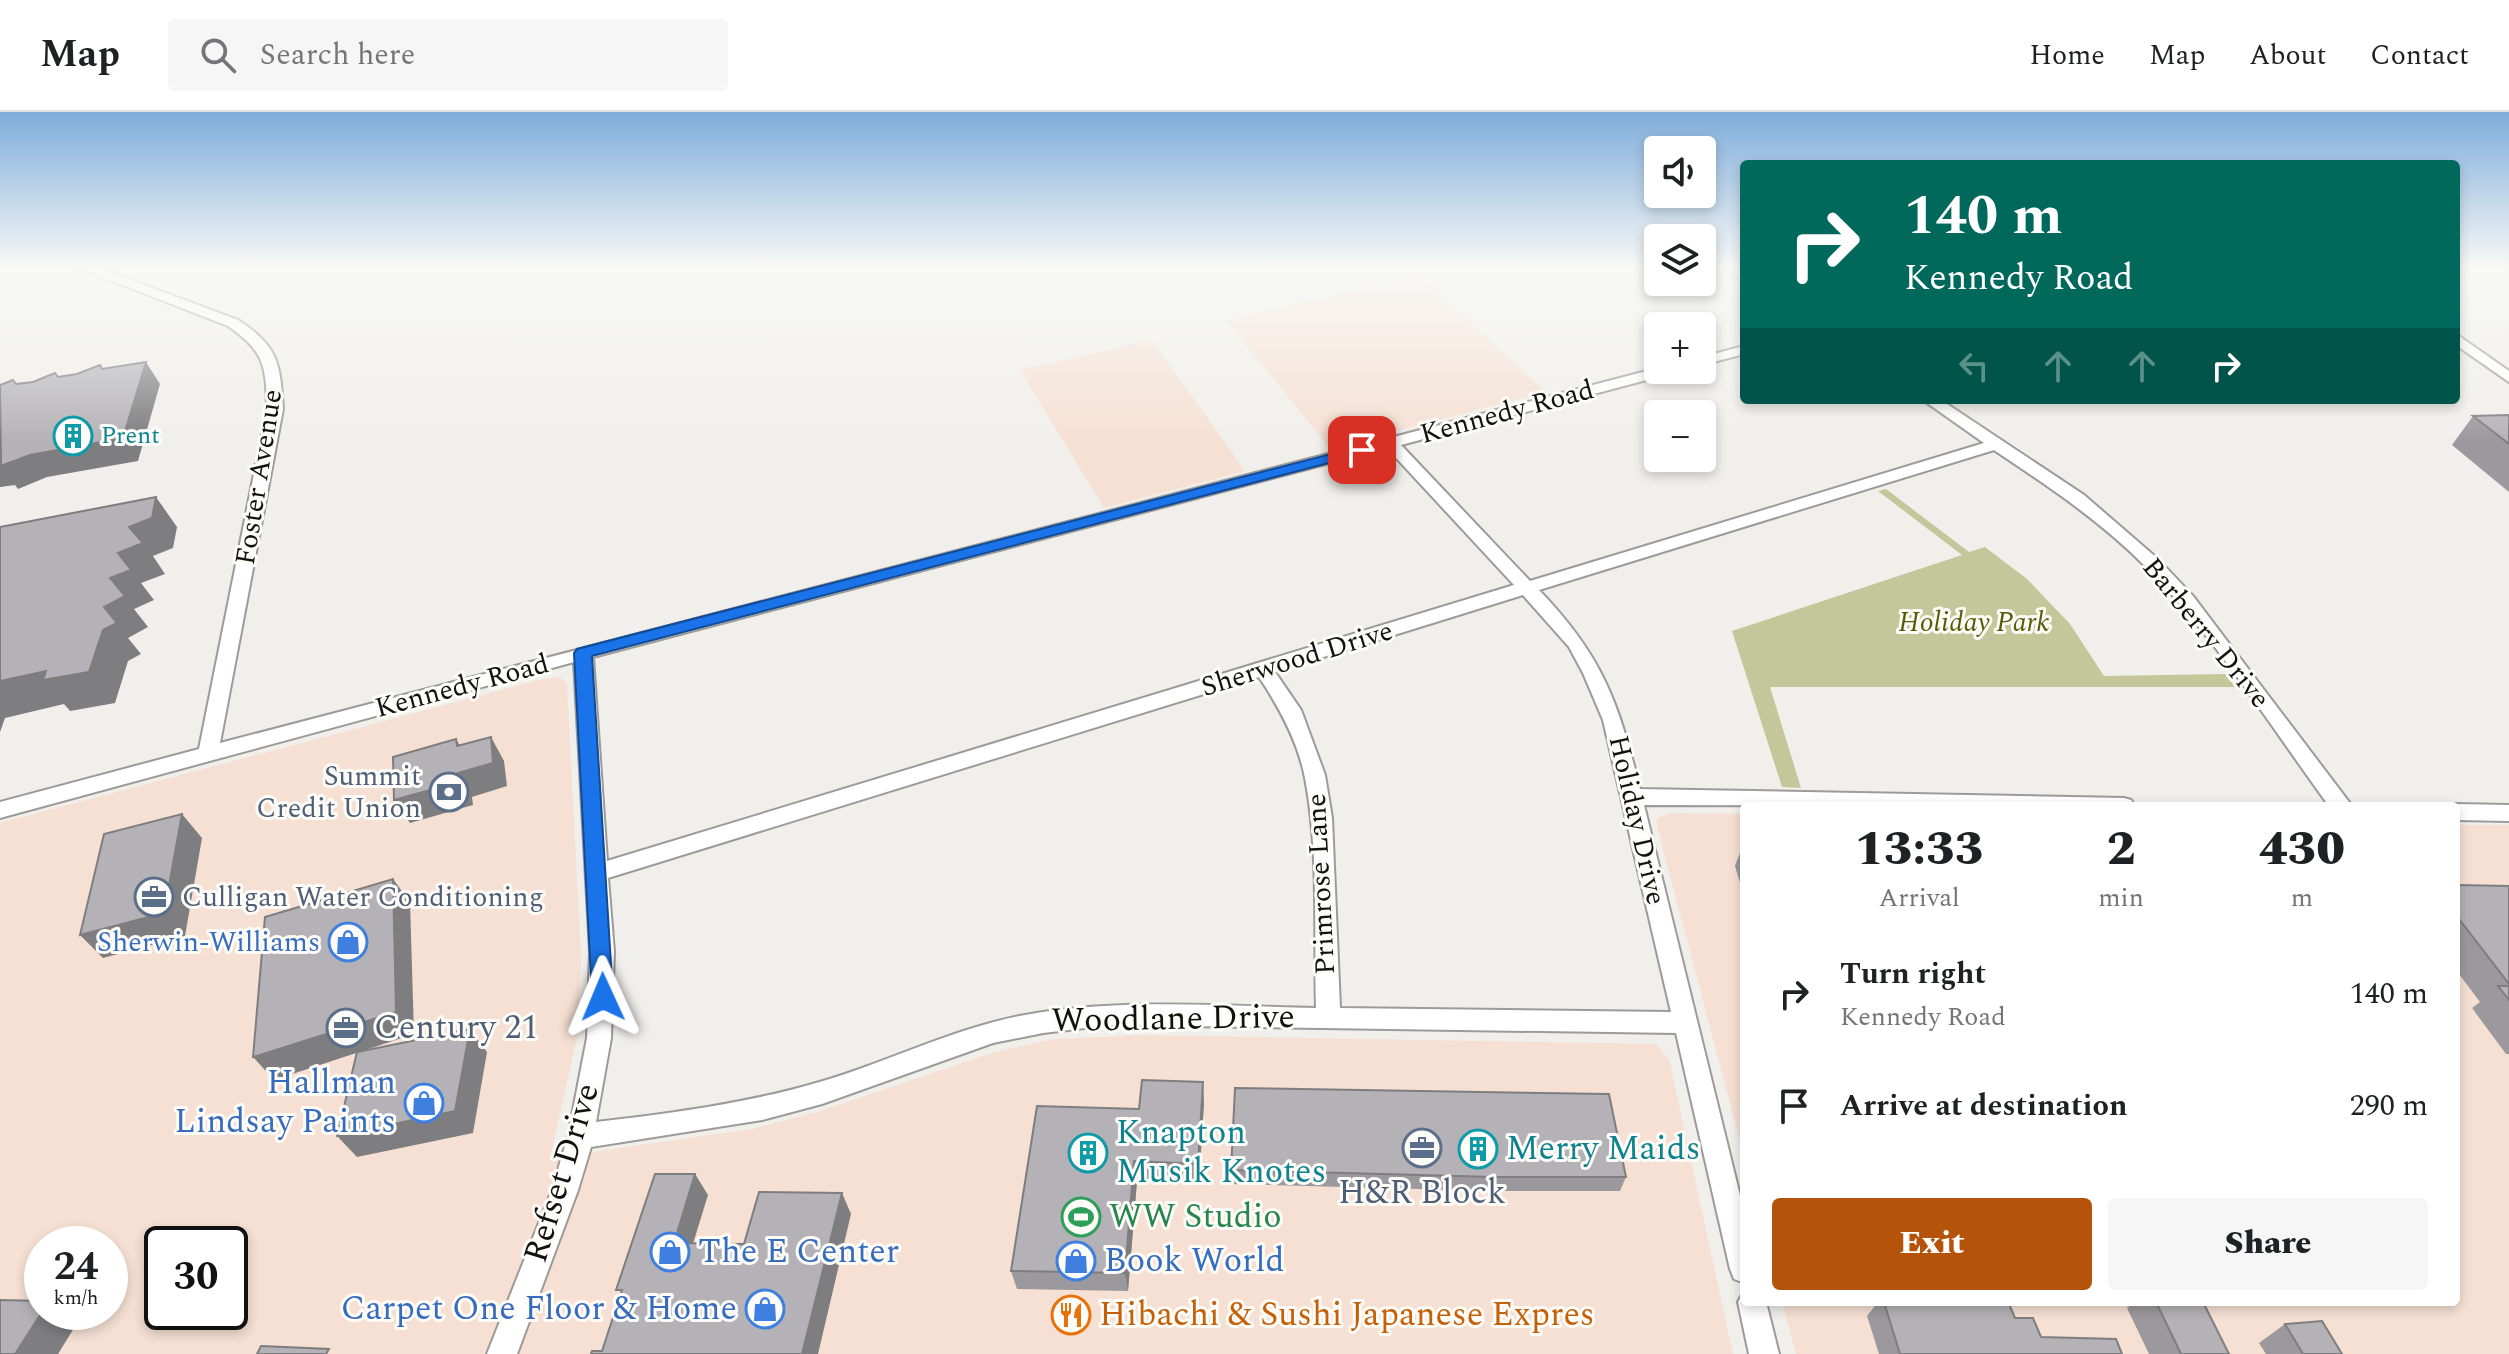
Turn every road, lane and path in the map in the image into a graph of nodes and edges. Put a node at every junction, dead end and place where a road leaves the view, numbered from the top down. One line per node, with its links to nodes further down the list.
1 (236, 326): 13 (street, Foster Avenue)
2 (2460, 341): 6 (street)
3 (1740, 351): 4 (street)
4 (1716, 357)
5 (1644, 376): 8 (street, Kennedy Road)
6 (2509, 378)
7 (1937, 404): 9 (street, Barberry Drive)
8 (1391, 443): 10 (street, Holiday Drive); 11 (street, Kennedy Road)
9 (1996, 444): 10 (street, Sherwood Drive); 16 (street, Barberry Drive)
10 (1527, 588): 12 (street, Sherwood Drive); 14 (street, Holiday Drive)
11 (583, 653): 13 (street, Kennedy Road); 20 (street, Refset Drive)
12 (1263, 669): 20 (street, Sherwood Drive); 21 (street, Primrose Lane)
13 (208, 755): 17 (street, Kennedy Road)
14 (1633, 797): 15 (street); 22 (street, Holiday Drive)
15 (1906, 802)
16 (2338, 802)
17 (0, 810)
18 (2460, 812): 19 (street)
19 (2509, 813)
20 (597, 873): 23 (street, Refset Drive)
21 (1328, 1016): 22 (street, Woodlane Drive); 23 (street, Woodlane Drive)
22 (1685, 1023): 24 (street, Holiday Drive)
23 (581, 1136): 26 (street, Refset Drive)
24 (1740, 1252)
25 (1753, 1306): 27 (street)
26 (502, 1354)
27 (1764, 1354)

